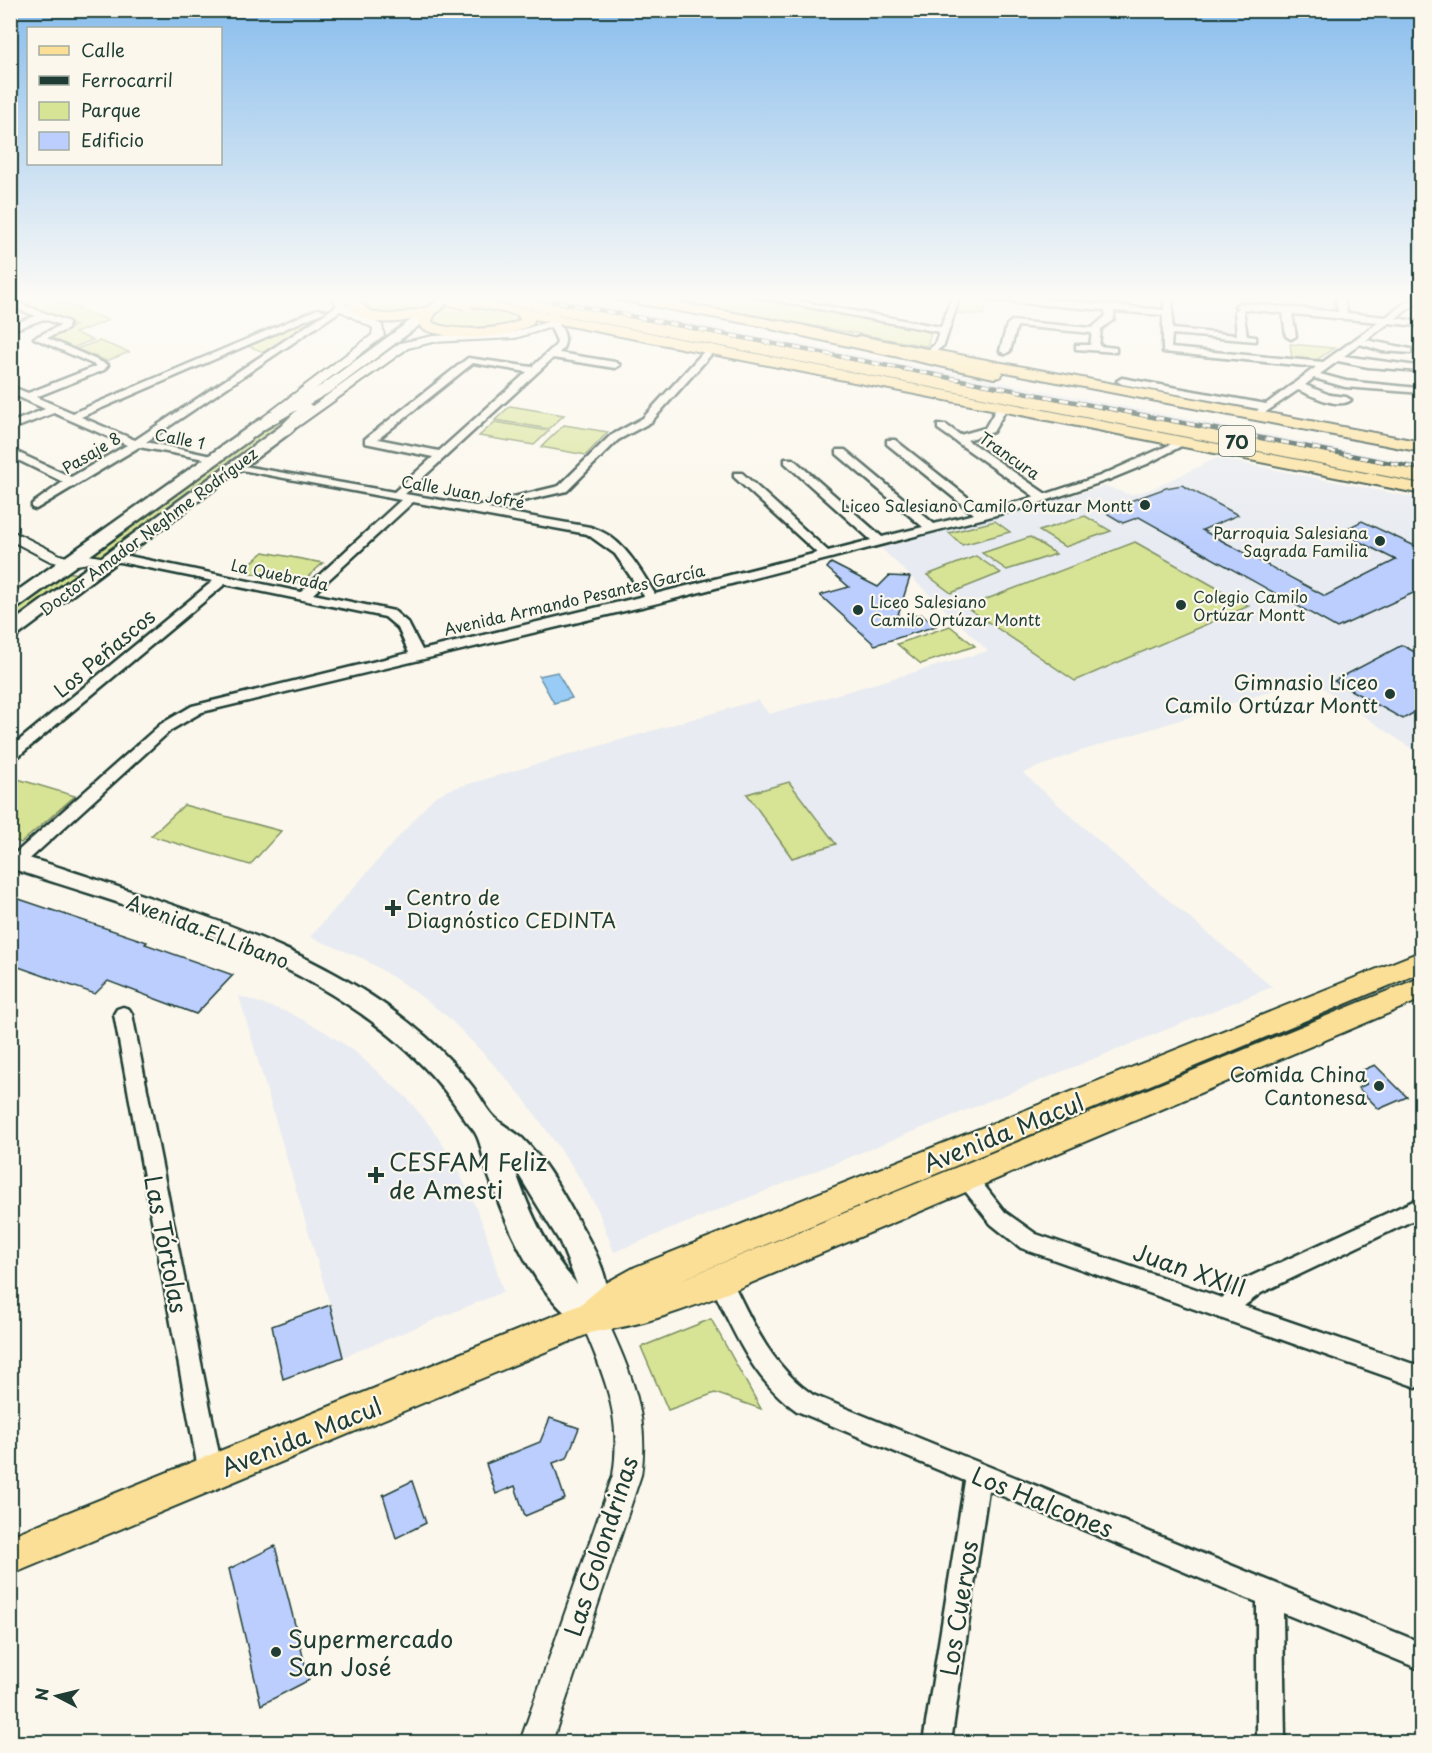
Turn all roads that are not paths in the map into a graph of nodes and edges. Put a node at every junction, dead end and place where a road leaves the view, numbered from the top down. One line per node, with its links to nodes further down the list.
1 (76, 378): 24 (street)
2 (164, 378): 30 (street)
3 (231, 378): 38 (street, Pasaje 8)
4 (323, 378): 31 (street, Doctor Amador Neghme Rodríguez)
5 (341, 378): 21 (main road, Doctor Amador Neghme Rodríguez)
6 (358, 378): 34 (street, Doctor Amador Neghme Rodríguez)
7 (449, 378): 42 (street)
8 (526, 378): 42 (street)
9 (685, 378): 55 (street)
10 (862, 378): 27 (main road)
11 (886, 378): 26 (highway)
12 (916, 378): 26 (highway, 70)
13 (1010, 378): 19 (highway, 70)
14 (1013, 378): 19 (highway)
15 (1076, 378): 29 (main road)
16 (1306, 378): 20 (street)
17 (1324, 378): 23 (street)
18 (1122, 381): 29 (street)
19 (1032, 382): 43 (highway, 70)
20 (1296, 386): 25 (street); 29 (street)
21 (327, 388): 31 (main road, Doctor Amador Neghme Rodríguez); 34 (main road, Doctor Amador Neghme Rodríguez)
22 (10, 389): 24 (street, Calle 1)
23 (1418, 391)
24 (27, 397): 28 (street, Calle 1)
25 (1346, 400)
26 (1052, 404): 48 (highway, 70)
27 (1003, 406): 35 (street, Trancura); 37 (main road)
28 (54, 409): 30 (street, Calle 1); 32 (street)
29 (1262, 411): 39 (main road)
30 (71, 418): 38 (street, Calle 1)
31 (261, 425): 44 (main road, Doctor Amador Neghme Rodríguez)
32 (10, 427)
33 (942, 427): 35 (street, Trancura)
34 (286, 429): 46 (main road, Doctor Amador Neghme Rodríguez)
35 (958, 438): 53 (street, Trancura)
36 (891, 442): 56 (street)
37 (1182, 443): 50 (main road); 53 (street, Avenida Armando Pesantes García)
38 (136, 444): 44 (street, Calle 1); 49 (street, Pasaje 8)
39 (1422, 447)
40 (10, 452): 49 (street)
41 (841, 452): 57 (street)
42 (442, 455): 51 (street)
43 (1422, 458)
44 (212, 459): 61 (main road, Doctor Amador Neghme Rodríguez)
45 (789, 461): 59 (street)
46 (236, 466): 51 (street, Calle Juan Jofré); 62 (main road, Doctor Amador Neghme Rodríguez)
47 (738, 475): 60 (street)
48 (1422, 477)
49 (71, 482): 54 (street, Pasaje 8)
50 (1422, 489)
51 (397, 495): 52 (street, Calle Juan Jofré)
52 (410, 498): 55 (street, Calle Juan Jofré); 64 (street)
53 (1044, 498): 56 (street, Avenida Armando Pesantes García)
54 (36, 506)
55 (472, 509): 65 (street, Calle Juan Jofré)
56 (983, 515): 57 (street, Avenida Armando Pesantes García)
57 (932, 528): 59 (street, Avenida Armando Pesantes García)
58 (10, 534): 61 (street)
59 (879, 541): 60 (street, Avenida Armando Pesantes García)
60 (826, 555): 65 (street, Avenida Armando Pesantes García)
61 (70, 562): 62 (street); 66 (main road, Doctor Amador Neghme Rodríguez)
62 (105, 564): 63 (street, La Quebrada); 67 (main road, Doctor Amador Neghme Rodríguez)
63 (223, 579): 64 (street, La Quebrada); 69 (street, Los Peñascos)
64 (304, 596): 68 (street, La Quebrada)
65 (653, 600): 68 (street, Avenida Armando Pesantes García)
66 (10, 605)
67 (10, 633)
68 (417, 655): 70 (street, Avenida Armando Pesantes García)
69 (10, 756)
70 (13, 861): 78 (main road, Avenida El Líbano)
71 (1422, 961): 78 (main road, Avenida Macul)
72 (1422, 987): 74 (main road, Avenida Macul)
73 (123, 1014): 80 (street, Las Tórtolas)
74 (965, 1176): 76 (main road, Avenida Macul); 77 (street, Juan XXIII)
75 (1422, 1206): 77 (street)
76 (720, 1280): 78 (main road, Avenida Macul); 81 (street, Los Halcones)
77 (1226, 1310): 79 (street, Juan XXIII)
78 (592, 1316): 80 (main road, Avenida Macul); 85 (street, Las Golondrinas)
79 (1422, 1378)
80 (211, 1474): 82 (main road, Avenida Macul)
81 (978, 1474): 83 (street, Los Halcones); 86 (street, Los Cuervos)
82 (10, 1556)
83 (1270, 1595): 84 (street, Los Halcones); 87 (street)
84 (1422, 1657)
85 (536, 1743)
86 (937, 1743)
87 (1271, 1743)

